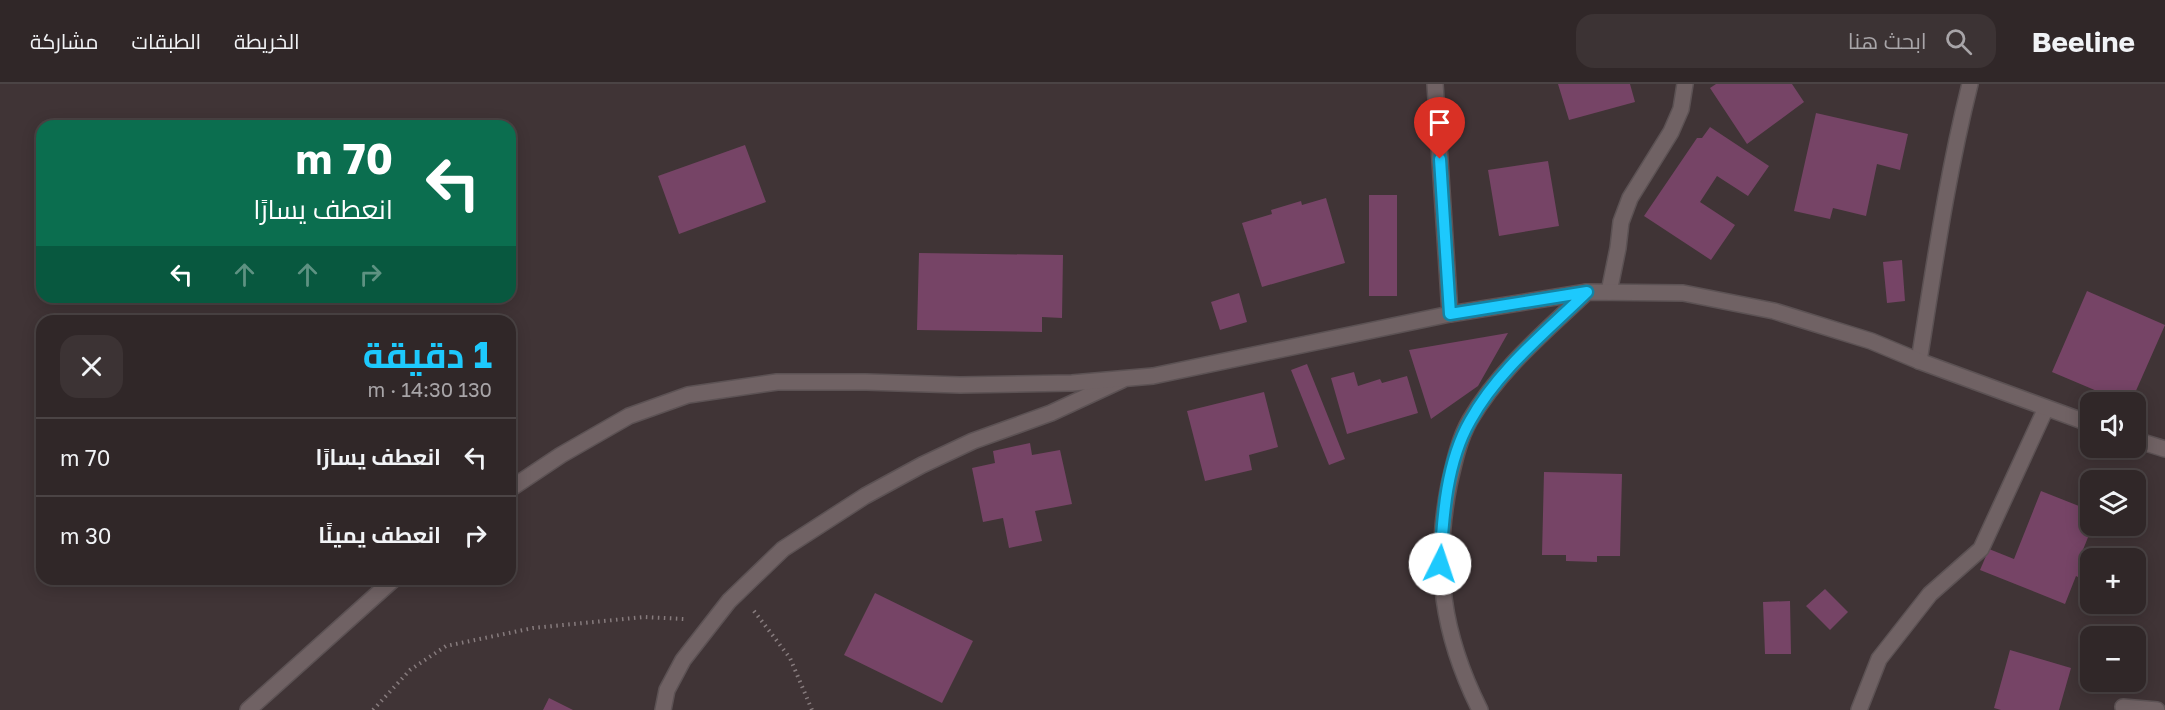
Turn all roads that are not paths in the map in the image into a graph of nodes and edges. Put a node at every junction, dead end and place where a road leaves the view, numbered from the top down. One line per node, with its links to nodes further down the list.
1 (1436, 84): 6 (street)
2 (1685, 84): 5 (street)
3 (1970, 84): 7 (street)
4 (1587, 292): 5 (street); 6 (street); 18 (street)
5 (1609, 292): 7 (street)
6 (1450, 314): 8 (street)
7 (1919, 361): 9 (street)
8 (1125, 378): 13 (street); 17 (street)
9 (2046, 408): 10 (street); 19 (street)
10 (2080, 420)
11 (2146, 443): 12 (street)
12 (2165, 449)
13 (516, 485)
14 (387, 585): 16 (street)
15 (2123, 706): 20 (street)
16 (248, 710)
17 (663, 710)
18 (1480, 710)
19 (1859, 710)
20 (2157, 710)

